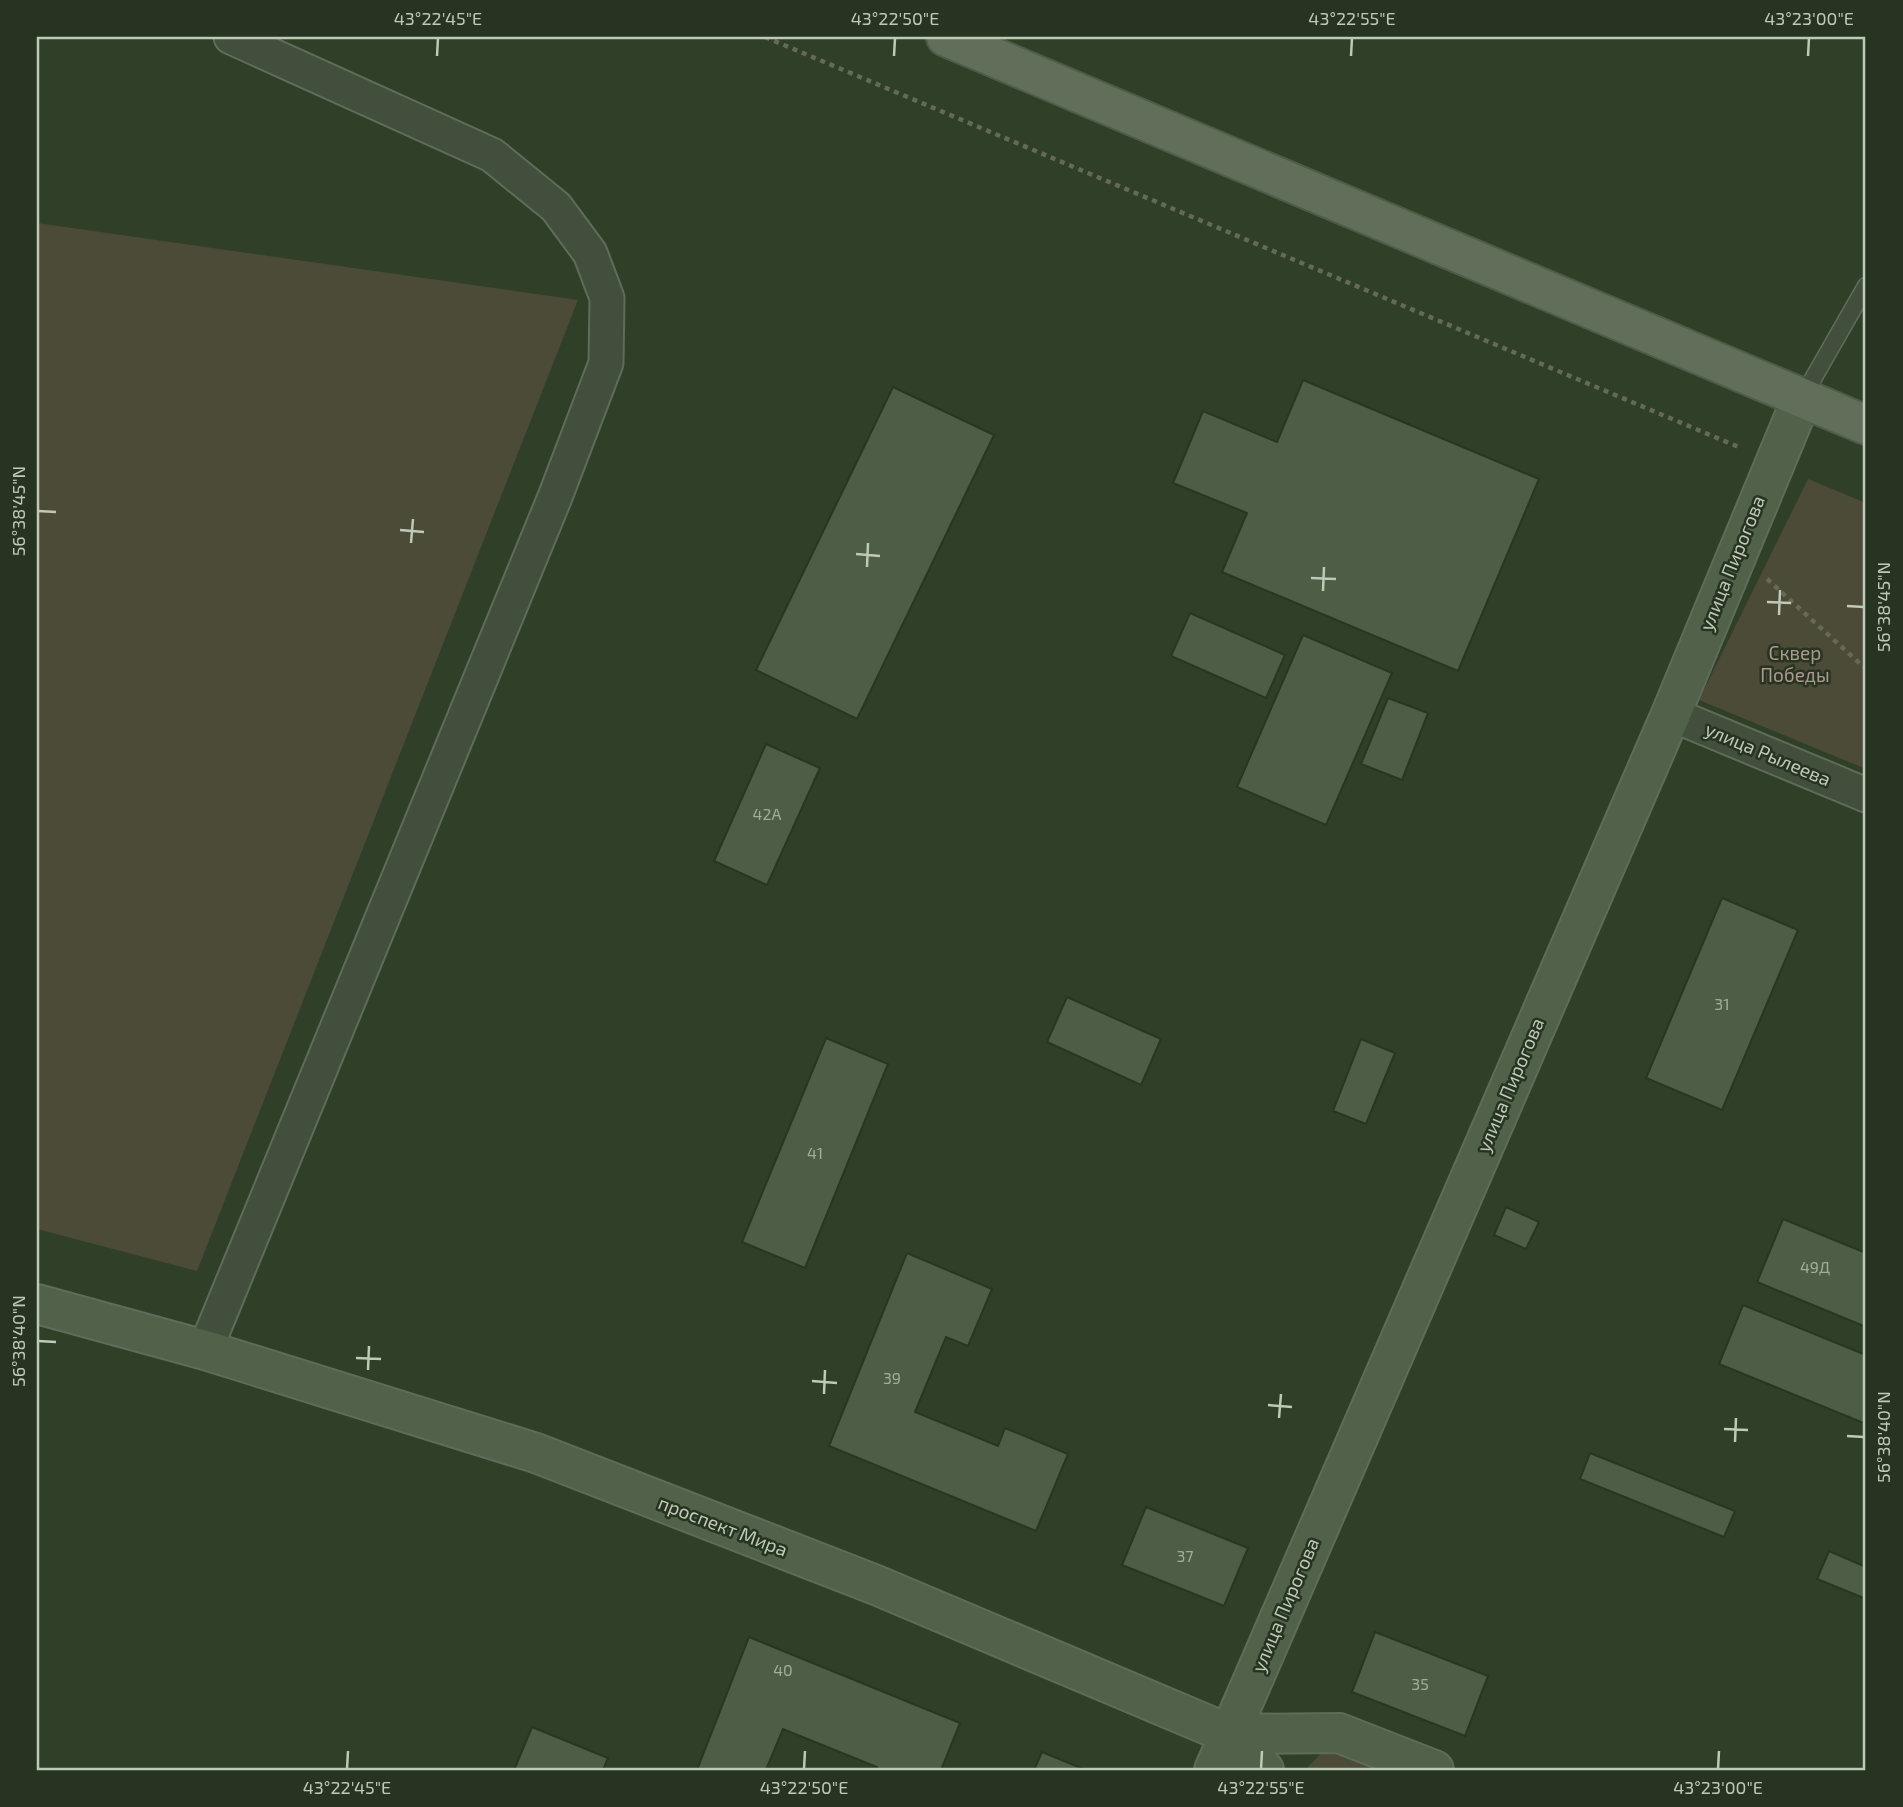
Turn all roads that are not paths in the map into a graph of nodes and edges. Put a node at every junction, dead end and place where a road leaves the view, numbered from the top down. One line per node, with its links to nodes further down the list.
1 (231, 37): 9 (street)
2 (946, 37): 4 (main road)
3 (1866, 286): 4 (lane)
4 (1802, 398): 5 (main road); 6 (street, улица Пирогова)
5 (1866, 425)
6 (1671, 714): 7 (street, улица Рылеева); 10 (street, улица Пирогова)
7 (1866, 795)
8 (37, 1304): 9 (street, проспект Мира)
9 (205, 1350): 10 (street, проспект Мира)
10 (1229, 1734): 11 (street, улица Пирогова); 12 (street, проспект Мира); 13 (street, проспект Мира)
11 (1214, 1770)
12 (1264, 1770)
13 (1434, 1770)

